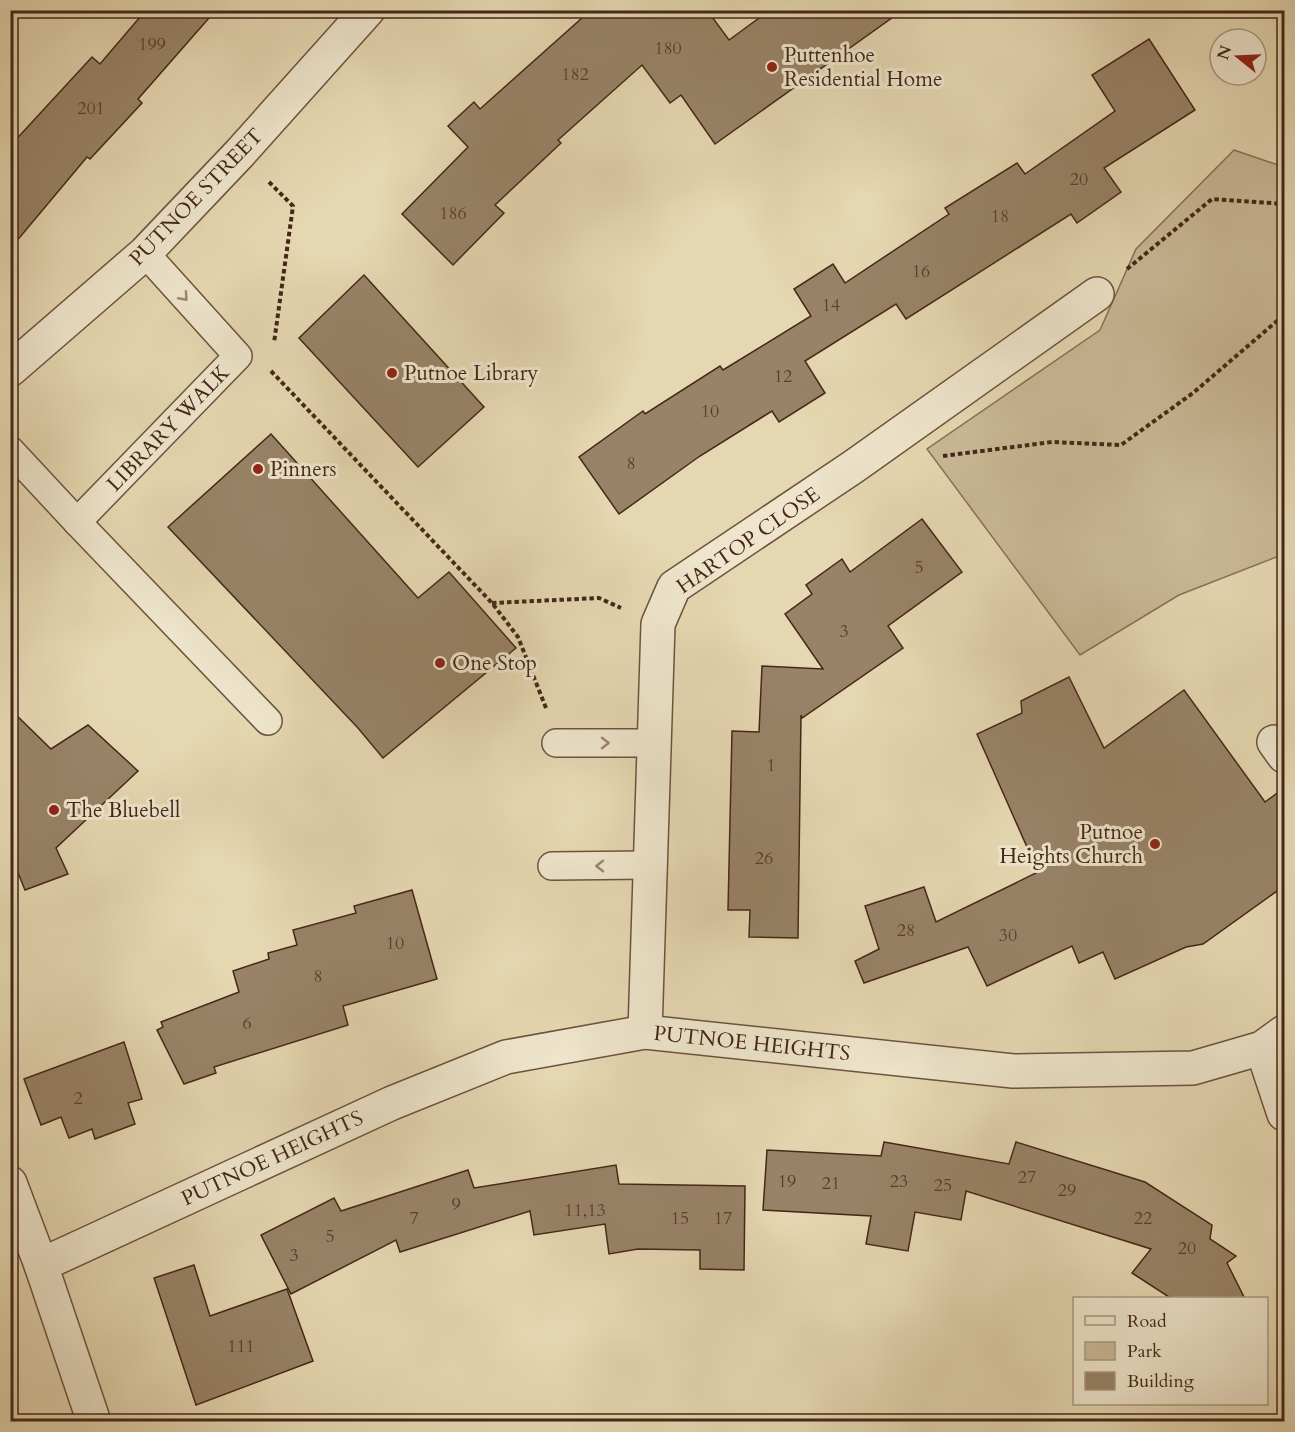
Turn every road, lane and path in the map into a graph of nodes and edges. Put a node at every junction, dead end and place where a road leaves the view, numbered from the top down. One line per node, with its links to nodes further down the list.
1 (368, 10): 2 (street, PUTNOE STREET)
2 (240, 153): 4 (street, PUTNOE STREET); 7 (path)
3 (1284, 204): 5 (path)
4 (145, 253): 9 (street, PUTNOE STREET); 12 (lane, LIBRARY WALK, one-way to 12)
5 (1097, 294): 14 (street, HARTOP CLOSE)
6 (1284, 315): 11 (path)
7 (274, 347)
8 (272, 359): 13 (path)
9 (10, 370)
10 (10, 450): 12 (lane)
11 (935, 457)
12 (77, 522): 15 (lane)
13 (492, 603): 14 (path); 16 (path)
14 (658, 624): 17 (street, HARTOP CLOSE)
15 (268, 720)
16 (556, 743): 17 (lane, one-way to 17)
17 (654, 743): 19 (street, HARTOP CLOSE)
18 (552, 866): 19 (lane, one-way to 18)
19 (648, 866): 20 (street, HARTOP CLOSE)
20 (645, 1032): 21 (street, PUTNOE HEIGHTS); 24 (street, PUTNOE HEIGHTS)
21 (1273, 1040): 22 (street)
22 (1284, 1114)
23 (10, 1183): 24 (street)
24 (41, 1265): 25 (street)
25 (94, 1422)

